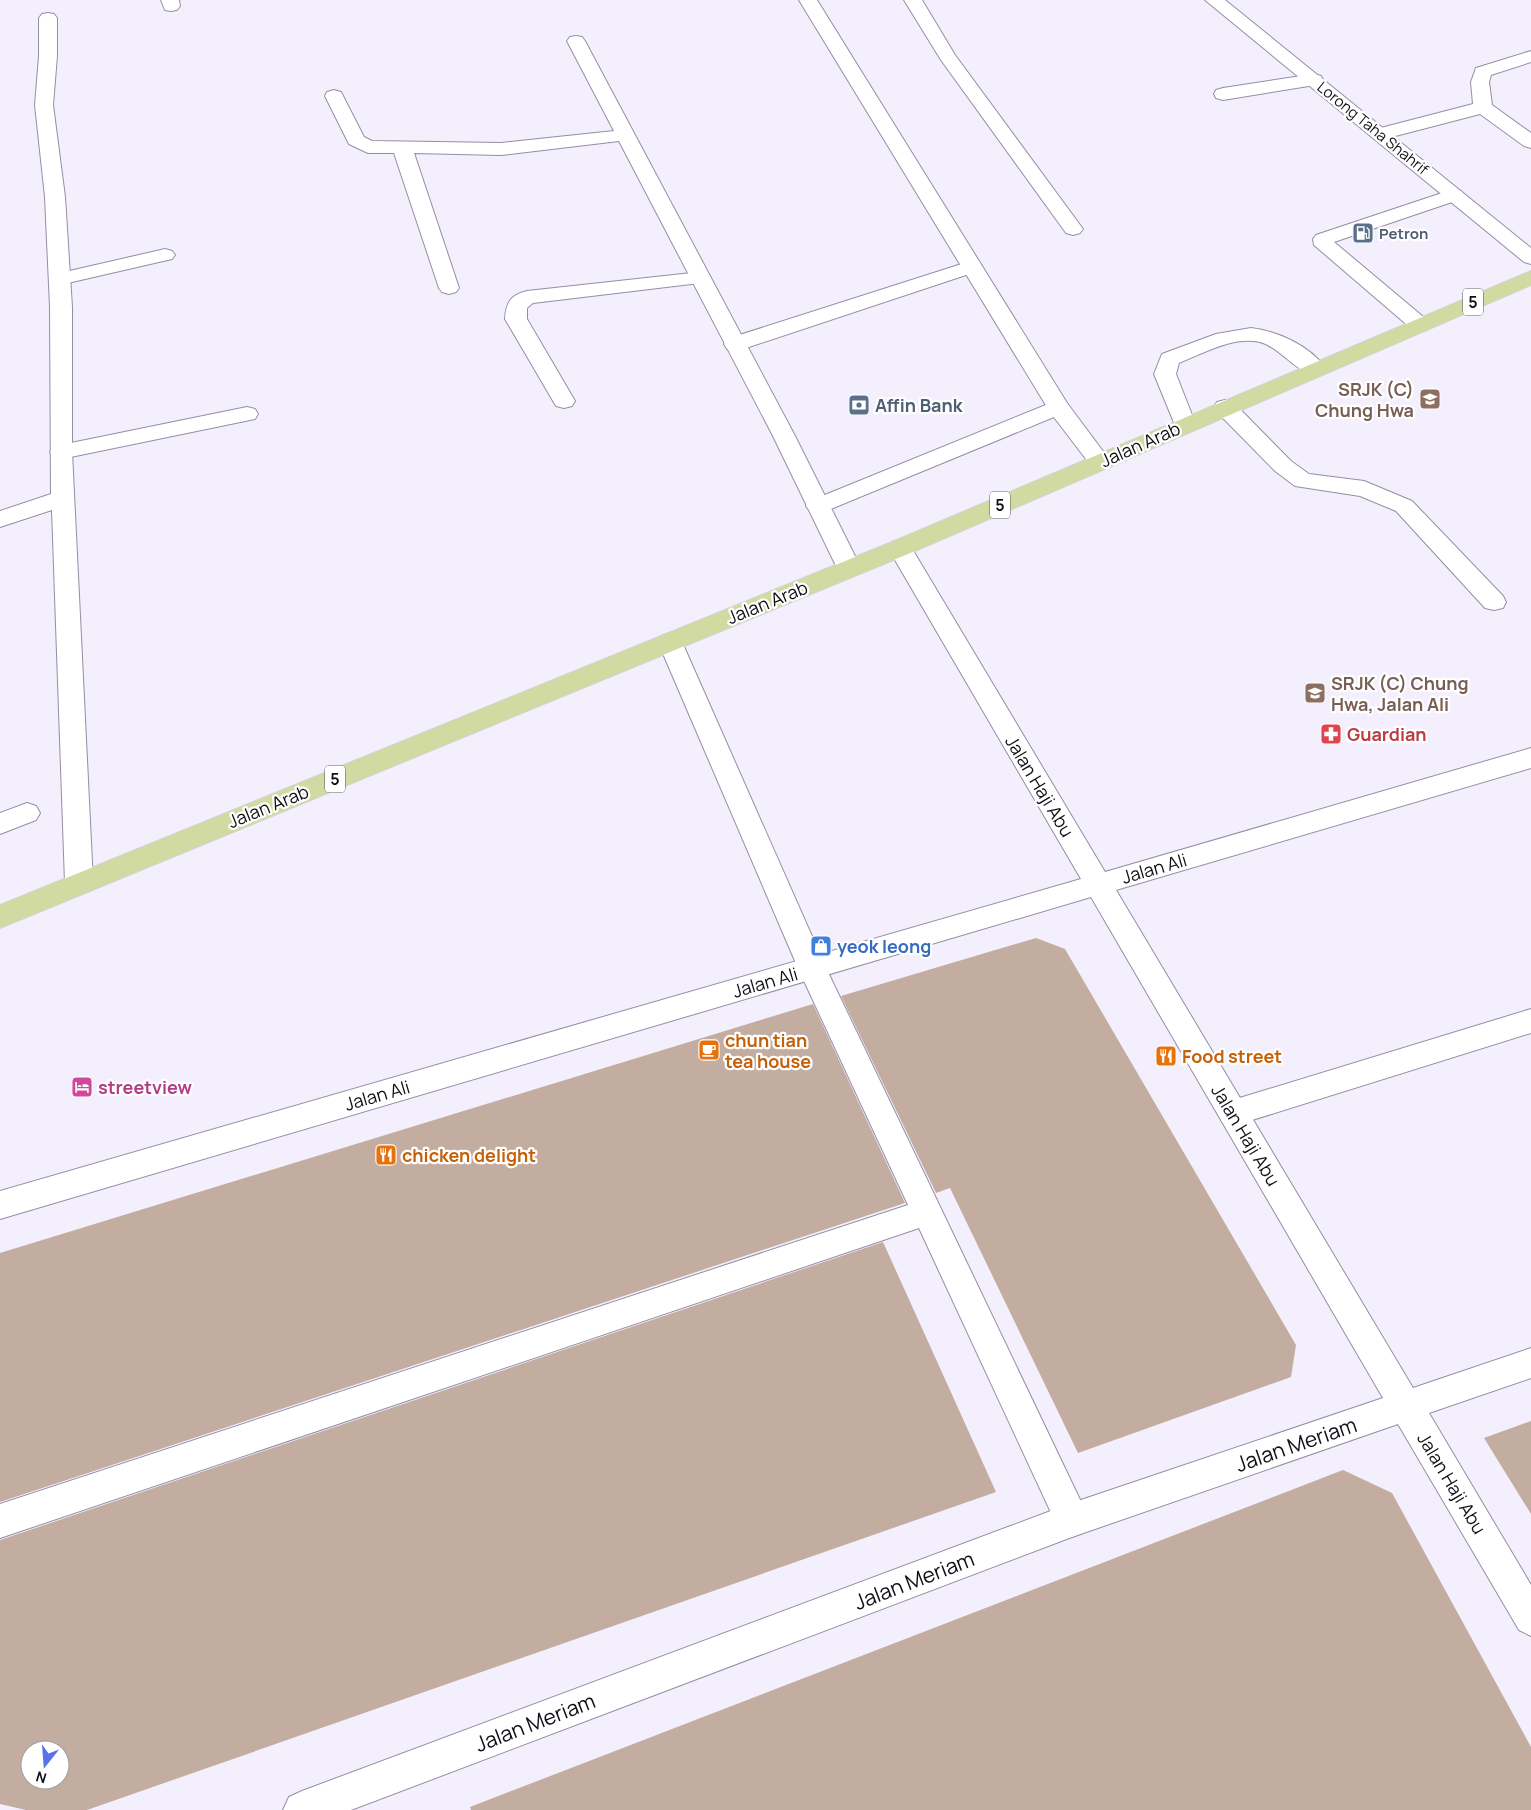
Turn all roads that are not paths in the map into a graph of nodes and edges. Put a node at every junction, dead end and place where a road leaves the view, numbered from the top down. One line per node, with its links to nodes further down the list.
1 (808, 0): 19 (street)
2 (912, 0): 16 (street)
3 (1214, 0): 7 (street, Lorong Taha Shahrif)
4 (48, 18): 20 (street)
5 (576, 40): 12 (street)
6 (1531, 56): 10 (street)
7 (1314, 80): 8 (street); 11 (street, Lorong Taha Shahrif)
8 (1223, 94)
9 (334, 96): 14 (street)
10 (1483, 106): 11 (street); 13 (street)
11 (1380, 134): 15 (street, Lorong Taha Shahrif)
12 (625, 135): 14 (street); 21 (street)
13 (1531, 142)
14 (402, 148): 23 (street)
15 (1454, 195): 18 (street, Lorong Taha Shahrif); 24 (street)
16 (1073, 229)
17 (165, 255): 20 (street)
18 (1531, 258)
19 (971, 267): 25 (street); 28 (street)
20 (59, 278): 32 (street)
21 (701, 278): 25 (street); 27 (street)
22 (1530, 280): 24 (main road, Jalan Arab / 5)
23 (449, 288)
24 (1420, 325): 26 (main road, Jalan Arab / 5)
25 (735, 344): 35 (street)
26 (1315, 369): 29 (main road, Jalan Arab / 5); 31 (street)
27 (564, 401)
28 (1058, 406): 33 (street); 35 (street)
29 (1225, 407): 31 (main road, Jalan Arab / 5); 39 (street)
30 (247, 414): 32 (street)
31 (1185, 425): 33 (main road, Jalan Arab / 5)
32 (61, 452): 34 (street)
33 (1100, 462): 37 (main road, Jalan Arab / 5)
34 (63, 498): 36 (street); 44 (street)
35 (818, 506): 38 (street)
36 (0, 519)
37 (900, 548): 38 (main road, Jalan Arab / 5); 45 (street, Jalan Haji Abu)
38 (849, 568): 40 (main road, Jalan Arab / 5)
39 (1494, 602)
40 (670, 642): 44 (main road, Jalan Arab / 5); 47 (street)
41 (1531, 758): 45 (street, Jalan Ali)
42 (27, 813): 43 (street)
43 (0, 824)
44 (79, 884): 46 (main road, Jalan Arab / 5)
45 (1098, 885): 47 (street, Jalan Ali); 49 (street, Jalan Haji Abu)
46 (0, 917)
47 (812, 968): 50 (street, Jalan Ali); 51 (street)
48 (1531, 1021): 49 (street)
49 (1233, 1113): 53 (street, Jalan Haji Abu)
50 (0, 1205)
51 (927, 1212): 54 (street); 55 (street)
52 (1531, 1363): 53 (street, Jalan Meriam)
53 (1406, 1406): 54 (street, Jalan Meriam); 56 (street, Jalan Haji Abu)
54 (1072, 1520): 57 (street, Jalan Meriam)
55 (0, 1521)
56 (1531, 1618)
57 (302, 1810)

